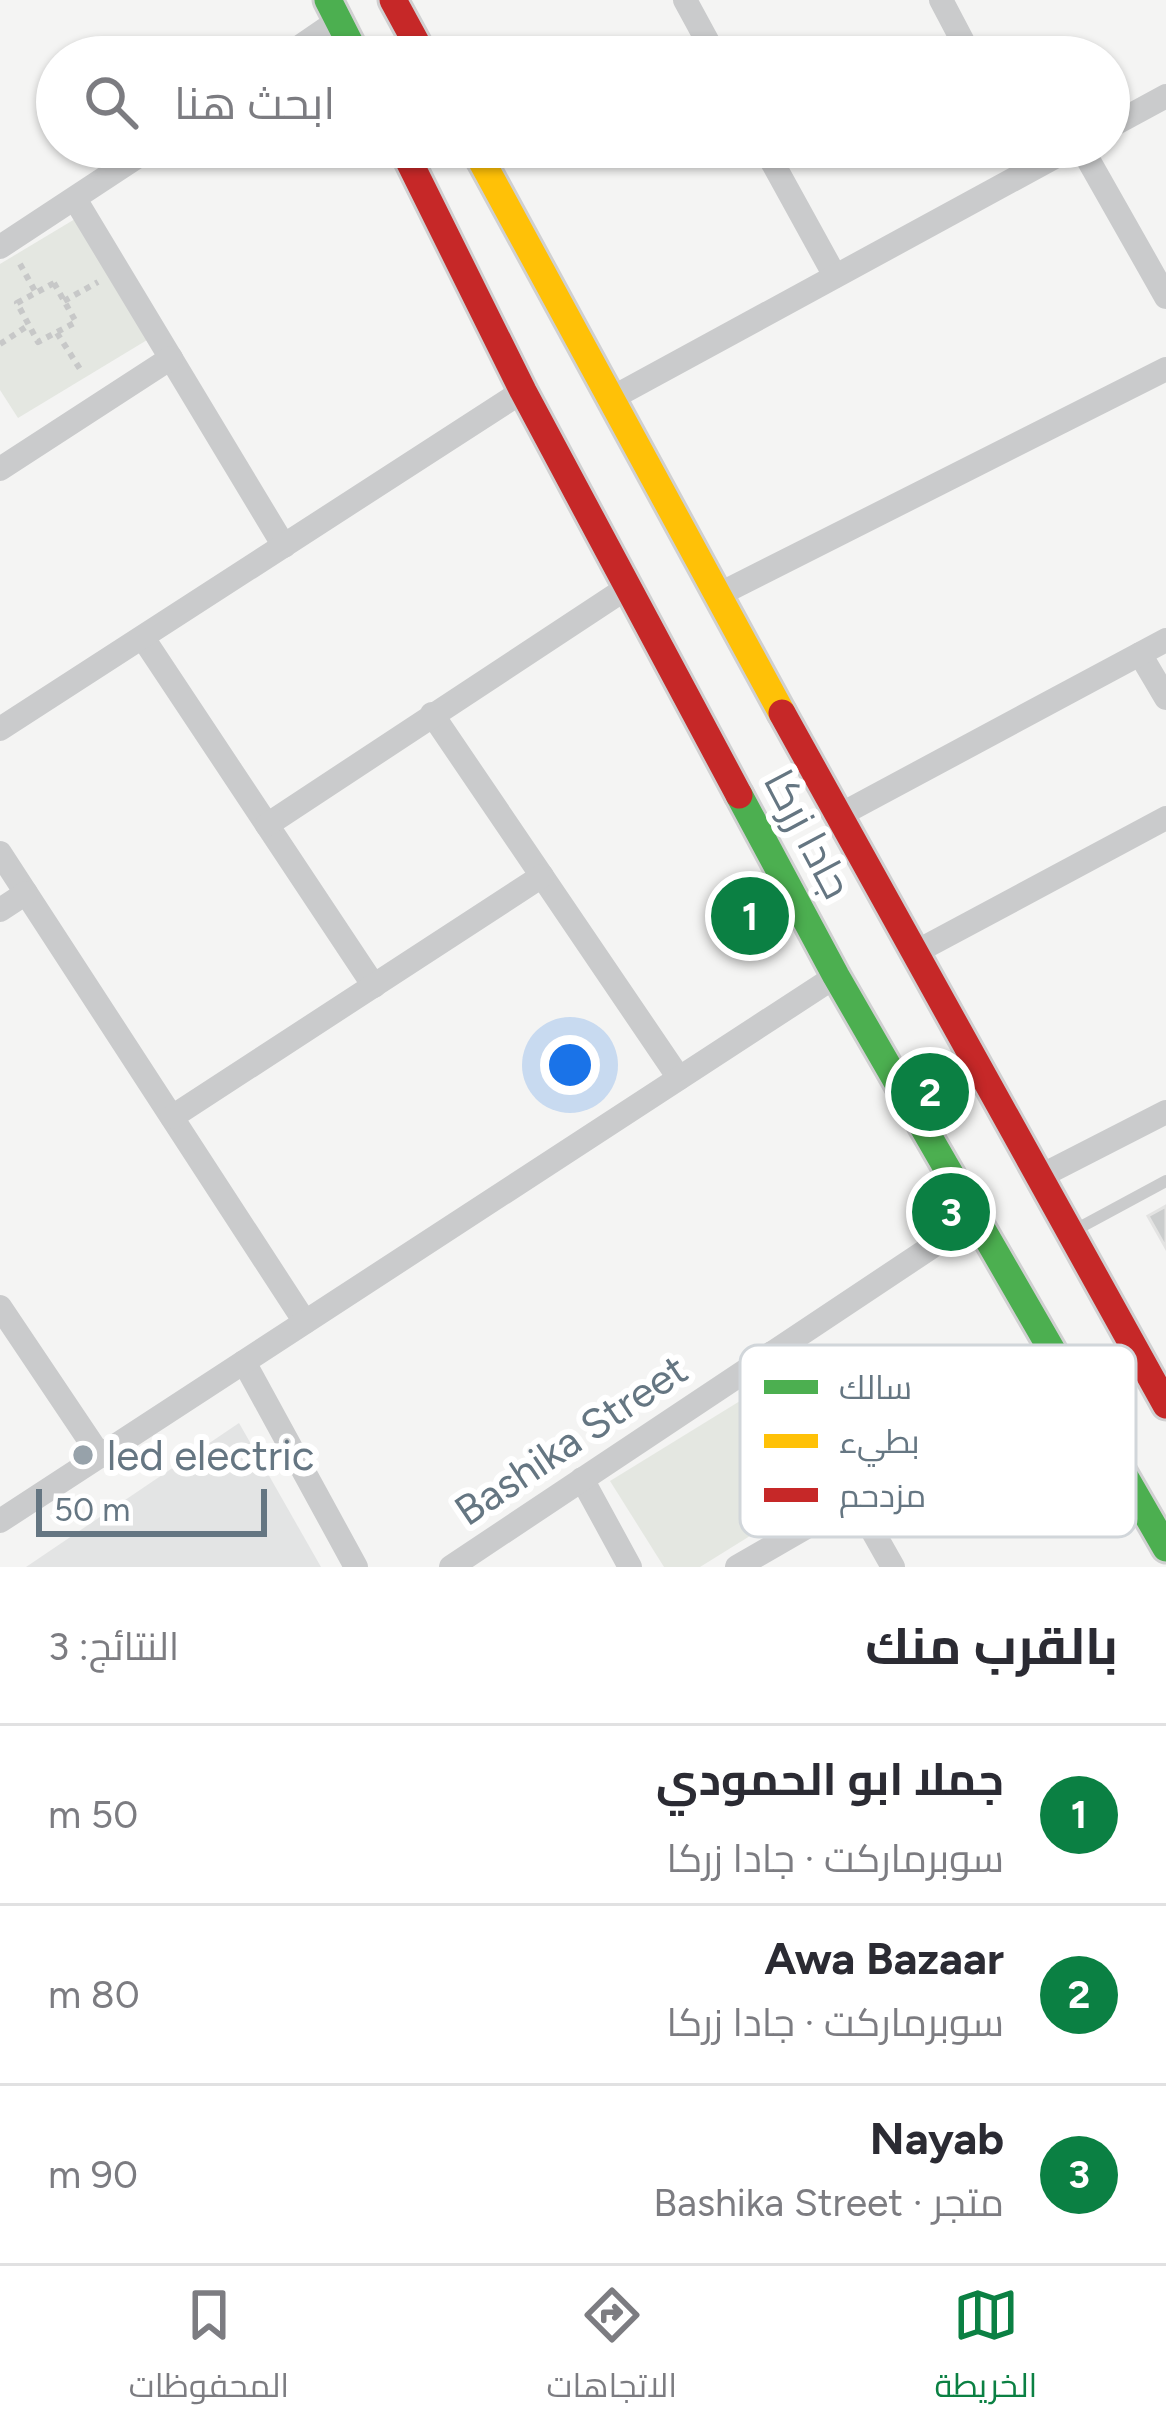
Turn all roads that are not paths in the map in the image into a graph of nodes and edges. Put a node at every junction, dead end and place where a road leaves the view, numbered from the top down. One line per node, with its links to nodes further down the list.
1 (393, 0): 7 (main road)
2 (685, 0): 8 (street)
3 (941, 0): 9 (street)
4 (328, 7): 5 (street); 6 (main road)
5 (303, 36)
6 (345, 36)
7 (413, 36)
8 (705, 36)
9 (960, 36)
10 (1166, 96): 11 (street)
11 (1130, 116)
12 (121, 168): 18 (street)
13 (412, 168): 24 (main road, جادا زرکا)
14 (486, 168): 25 (main road, جادا زرکا)
15 (776, 168): 20 (street)
16 (1009, 168): 20 (street)
17 (1089, 168): 21 (street)
18 (75, 199): 19 (street); 22 (street)
19 (9, 253)
20 (835, 276): 25 (street)
21 (1166, 297)
22 (171, 358): 26 (street); 27 (street)
23 (1166, 369): 29 (street)
24 (523, 391): 27 (street); 28 (main road, جادا زرکا)
25 (612, 398): 29 (main road, جادا زرکا)
26 (2, 464)
27 (284, 546): 30 (street)
28 (628, 587): 34 (street); 44 (main road, جادا زرکا)
29 (718, 596): 36 (main road, جادا زرکا)
30 (143, 638): 35 (street); 38 (street)
31 (1166, 640): 32 (street)
32 (1140, 654): 33 (street); 36 (street)
33 (1166, 698)
34 (432, 714): 38 (street); 40 (street)
35 (0, 729)
36 (838, 816): 43 (main road, جادا زرکا)
37 (1166, 818): 43 (street)
38 (267, 825): 45 (street)
39 (0, 853): 41 (street)
40 (542, 876): 45 (street); 46 (street)
41 (26, 893): 42 (street); 48 (street)
42 (0, 910)
43 (914, 953): 49 (main road, جادا زرکا)
44 (836, 976): 46 (street); 51 (main road, جادا زرکا)
45 (374, 986): 48 (street)
46 (679, 1078): 54 (street)
47 (1166, 1112): 49 (street)
48 (172, 1118): 54 (street)
49 (1039, 1177): 52 (main road, جادا زرکا)
50 (1166, 1181): 52 (lane)
51 (975, 1218): 55 (street, Bashika Street); 56 (main road, جادا زرکا)
52 (1070, 1233): 59 (main road, جادا زرکا)
53 (0, 1307): 61 (street)
54 (305, 1322): 57 (street)
55 (784, 1345)
56 (1051, 1345)
57 (244, 1362): 61 (street); 68 (street)
58 (740, 1374): 62 (street, Bashika Street)
59 (1159, 1375): 60 (main road, جادا زرکا)
60 (1166, 1405)
61 (100, 1456): 64 (street)
62 (582, 1479): 69 (street, Bashika Street); 70 (street)
63 (1136, 1487): 65 (main road, جادا زرکا)
64 (0, 1521)
65 (1162, 1531)
66 (789, 1537): 71 (street)
67 (876, 1537): 72 (street)
68 (356, 1567)
69 (451, 1567)
70 (630, 1567)
71 (737, 1567)
72 (893, 1567)

